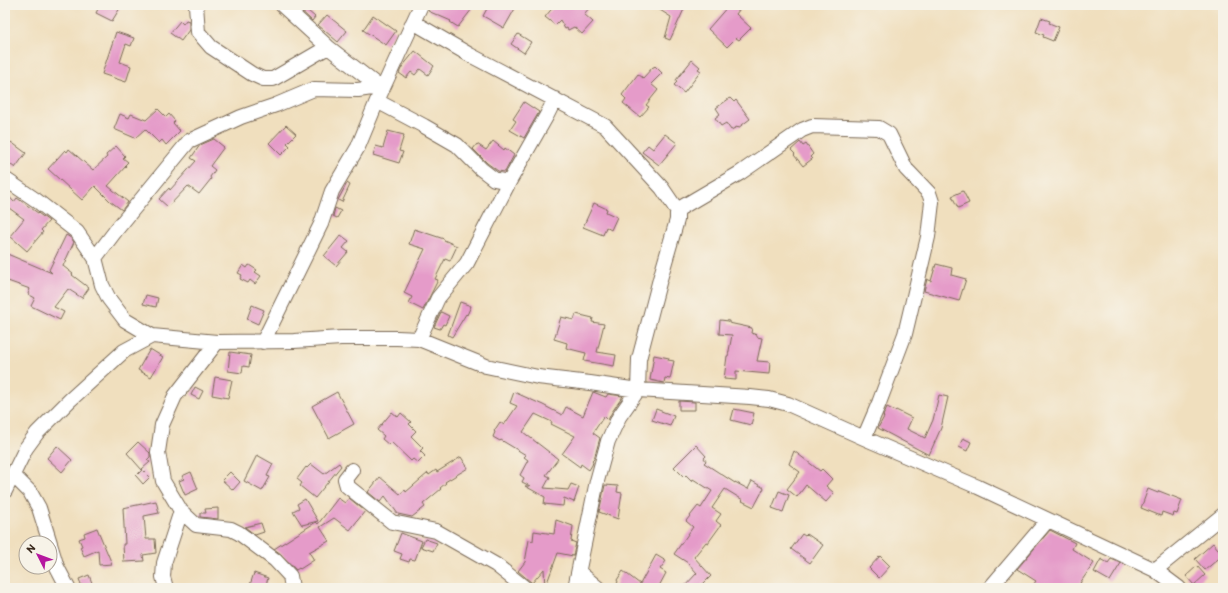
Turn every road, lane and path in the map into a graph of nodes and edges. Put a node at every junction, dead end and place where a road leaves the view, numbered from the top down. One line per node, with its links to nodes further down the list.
1 (196, 5): 5 (street)
2 (282, 5): 5 (street)
3 (421, 5): 4 (street)
4 (413, 22): 6 (street); 7 (street)
5 (328, 47): 6 (street)
6 (380, 92): 9 (street); 11 (street); 15 (street)
7 (555, 99): 9 (street); 10 (street)
8 (5, 179): 11 (street)
9 (508, 182): 13 (street)
10 (677, 210): 16 (street); 17 (street)
11 (95, 258): 12 (street)
12 (152, 336): 14 (street); 19 (street)
13 (419, 339): 15 (street); 16 (street)
14 (217, 342): 15 (street); 21 (street)
15 (262, 342)
16 (638, 390): 17 (street); 27 (street)
17 (864, 438): 23 (street)
18 (352, 470): 31 (street)
19 (13, 475): 20 (street); 24 (street)
20 (5, 491)
21 (181, 511): 29 (street); 30 (street)
22 (1223, 515): 26 (street)
23 (1048, 520): 26 (street); 34 (street)
24 (47, 535)
25 (58, 569): 28 (street)
26 (1155, 570): 35 (street)
27 (579, 572): 32 (street); 33 (street)
28 (68, 588)
29 (166, 588)
30 (292, 588)
31 (525, 588)
32 (575, 588)
33 (598, 588)
34 (990, 588)
35 (1179, 588)

